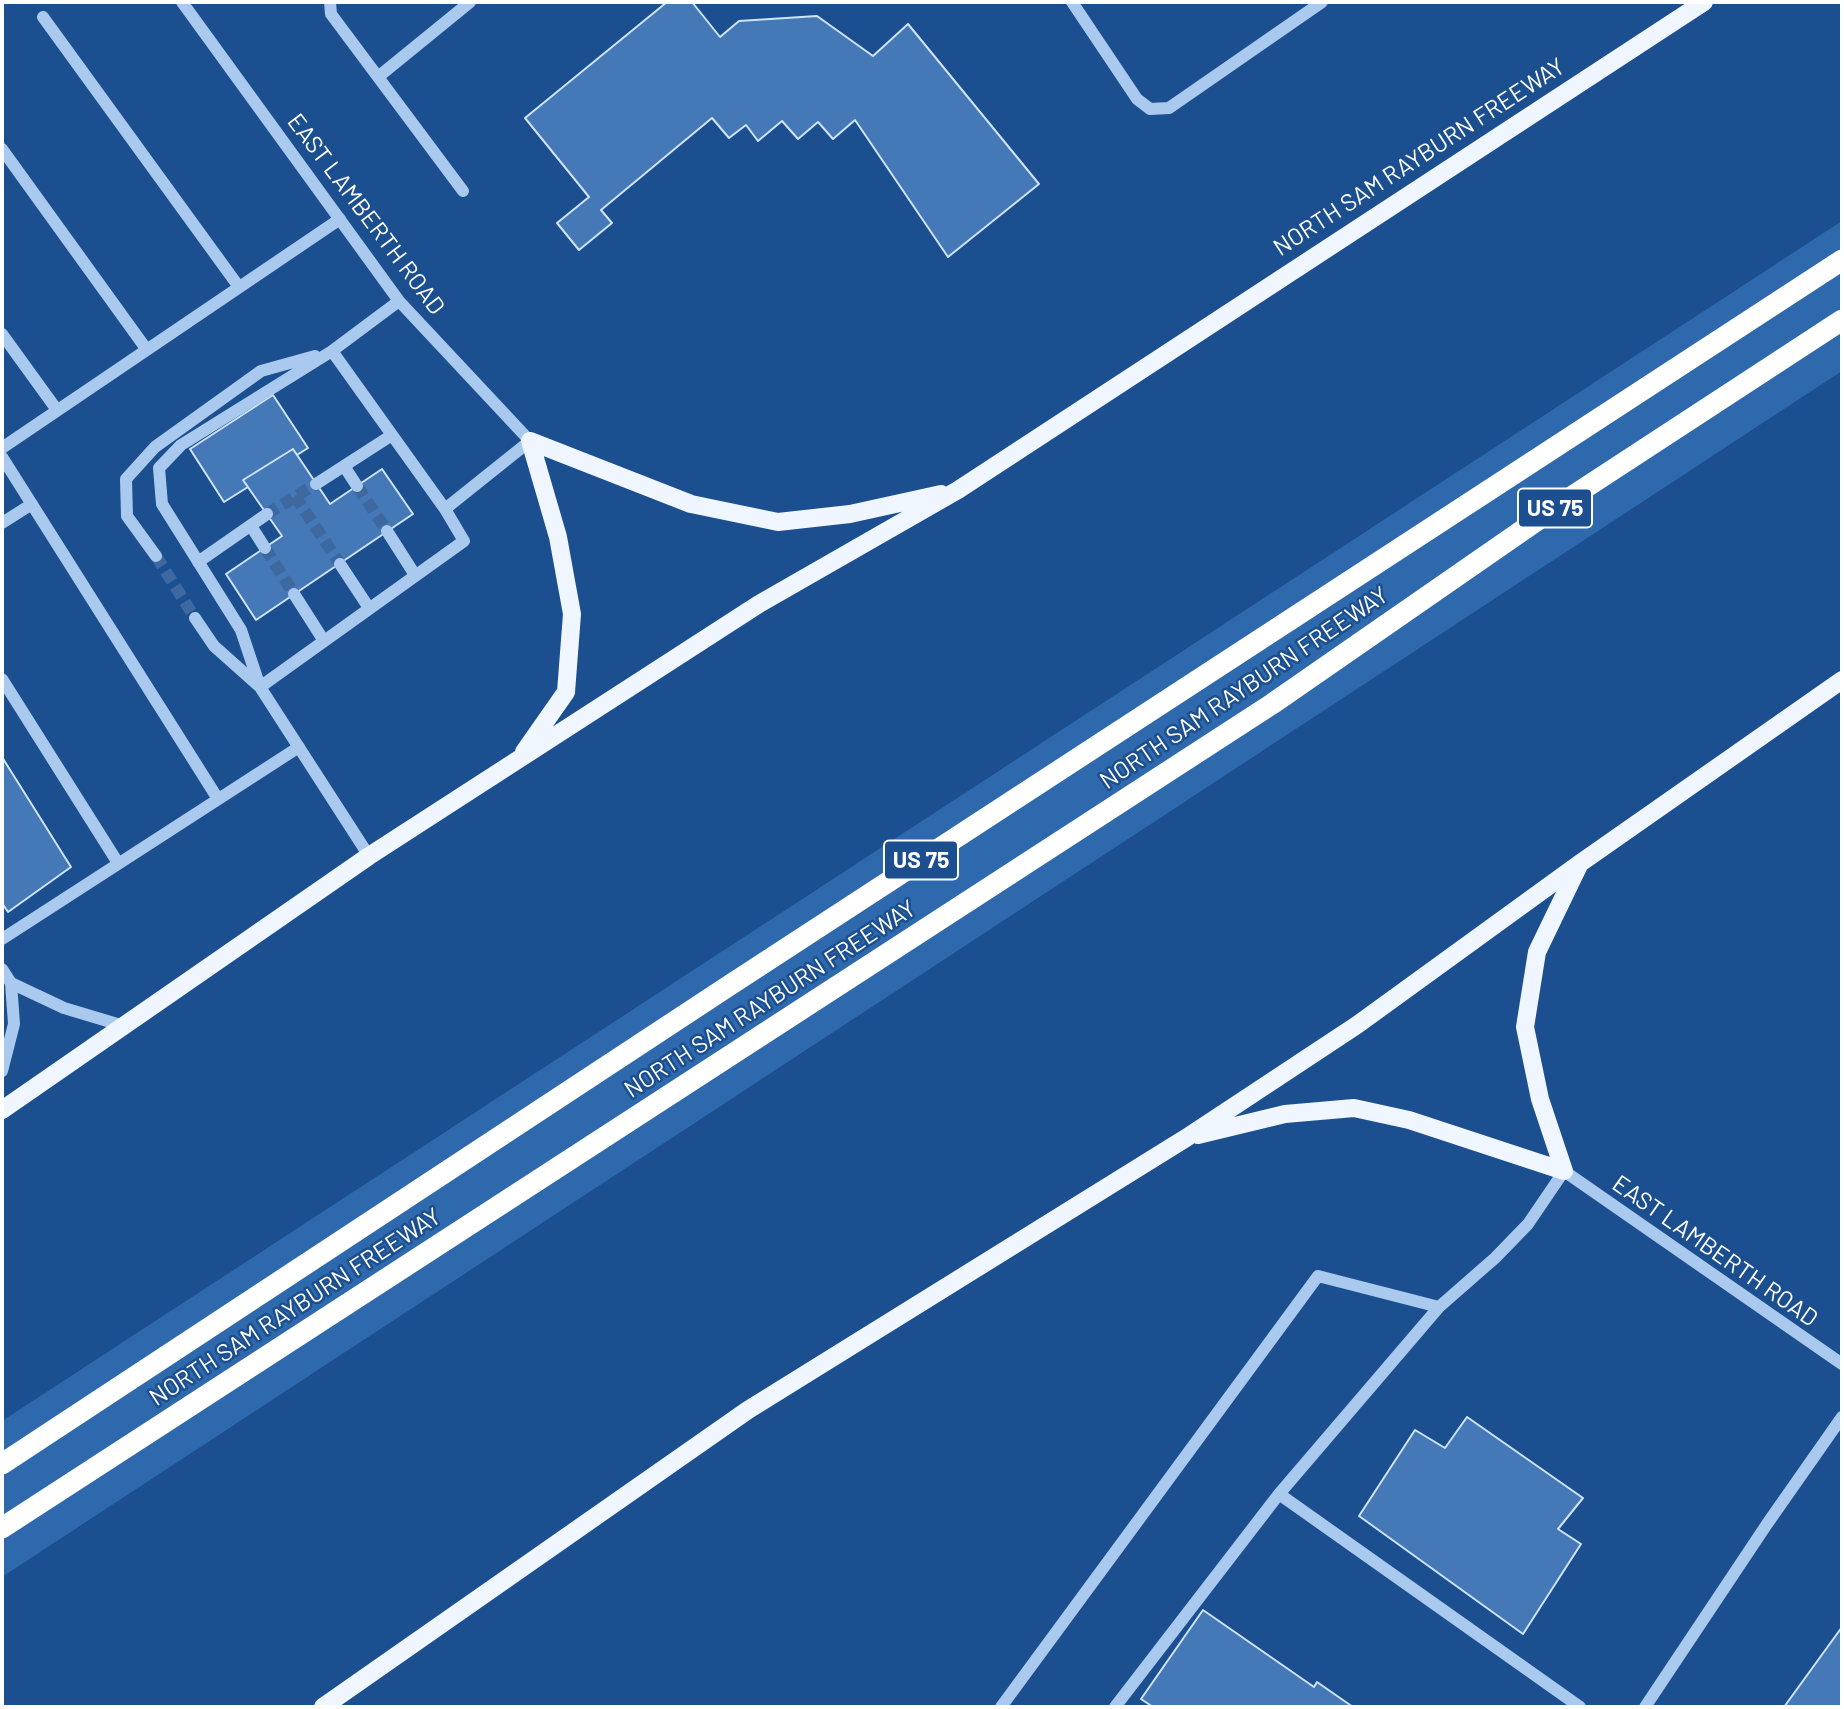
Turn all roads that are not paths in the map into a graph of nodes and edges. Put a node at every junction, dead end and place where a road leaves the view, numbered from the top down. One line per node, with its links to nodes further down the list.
1 (182, 2): 11 (street, EAST LAMBERTH ROAD)
2 (330, 2): 8 (street)
3 (470, 2): 8 (street)
4 (1072, 2): 5 (street)
5 (1322, 2)
6 (1700, 3): 27 (main road, NORTH SAM RAYBURN FREEWAY)
7 (43, 17): 13 (street)
8 (378, 77): 10 (street)
9 (2, 149): 17 (street)
10 (463, 191)
11 (340, 219): 13 (street); 14 (street, EAST LAMBERTH ROAD)
12 (1842, 260): 63 (highway, NORTH SAM RAYBURN FREEWAY / US 75)
13 (239, 287): 17 (street)
14 (399, 301): 18 (street); 21 (street, EAST LAMBERTH ROAD)
15 (1842, 320): 65 (highway, NORTH SAM RAYBURN FREEWAY / US 75)
16 (2, 334): 19 (street)
17 (147, 350): 19 (street)
18 (332, 351): 20 (street); 35 (street); 36 (street)
19 (57, 410): 22 (street)
20 (392, 435): 24 (street); 29 (street)
21 (530, 441): 27 (main road); 29 (street); 47 (main road)
22 (2, 447)
23 (2, 457): 28 (street)
24 (344, 466): 25 (street); 26 (street)
25 (316, 484)
26 (357, 486)
27 (958, 490): 47 (main road, NORTH SAM RAYBURN FREEWAY)
28 (32, 504): 31 (street); 48 (street)
29 (445, 509): 38 (street)
30 (267, 514): 32 (street)
31 (2, 523)
32 (251, 526): 34 (street); 36 (street)
33 (387, 531): 38 (street)
34 (265, 548)
35 (156, 556)
36 (198, 562): 45 (street)
37 (340, 564): 40 (street)
38 (415, 575): 40 (street)
39 (294, 594): 42 (street)
40 (369, 608): 42 (street)
41 (195, 618): 45 (street)
42 (324, 641): 45 (street)
43 (2, 679): 50 (street)
44 (1842, 680): 51 (main road)
45 (260, 687): 46 (street)
46 (299, 747): 48 (street); 49 (street)
47 (519, 760): 49 (main road, NORTH SAM RAYBURN FREEWAY)
48 (218, 799): 50 (street)
49 (369, 856): 55 (main road, NORTH SAM RAYBURN FREEWAY)
50 (118, 863): 52 (street)
51 (1579, 864): 58 (main road); 59 (main road)
52 (2, 939)
53 (2, 969): 54 (street)
54 (10, 983): 55 (street); 56 (street)
55 (124, 1026): 57 (main road, NORTH SAM RAYBURN FREEWAY)
56 (2, 1071)
57 (2, 1110)
58 (1186, 1138): 59 (main road); 66 (main road)
59 (1564, 1171): 60 (street); 61 (street, EAST LAMBERTH ROAD)
60 (1439, 1307): 64 (street); 67 (street)
61 (1842, 1364)
62 (1842, 1417): 70 (street)
63 (2, 1464)
64 (1279, 1494): 68 (street); 69 (street)
65 (2, 1528)
66 (323, 1707)
67 (1001, 1707)
68 (1115, 1707)
69 (1580, 1707)
70 (1645, 1707)

